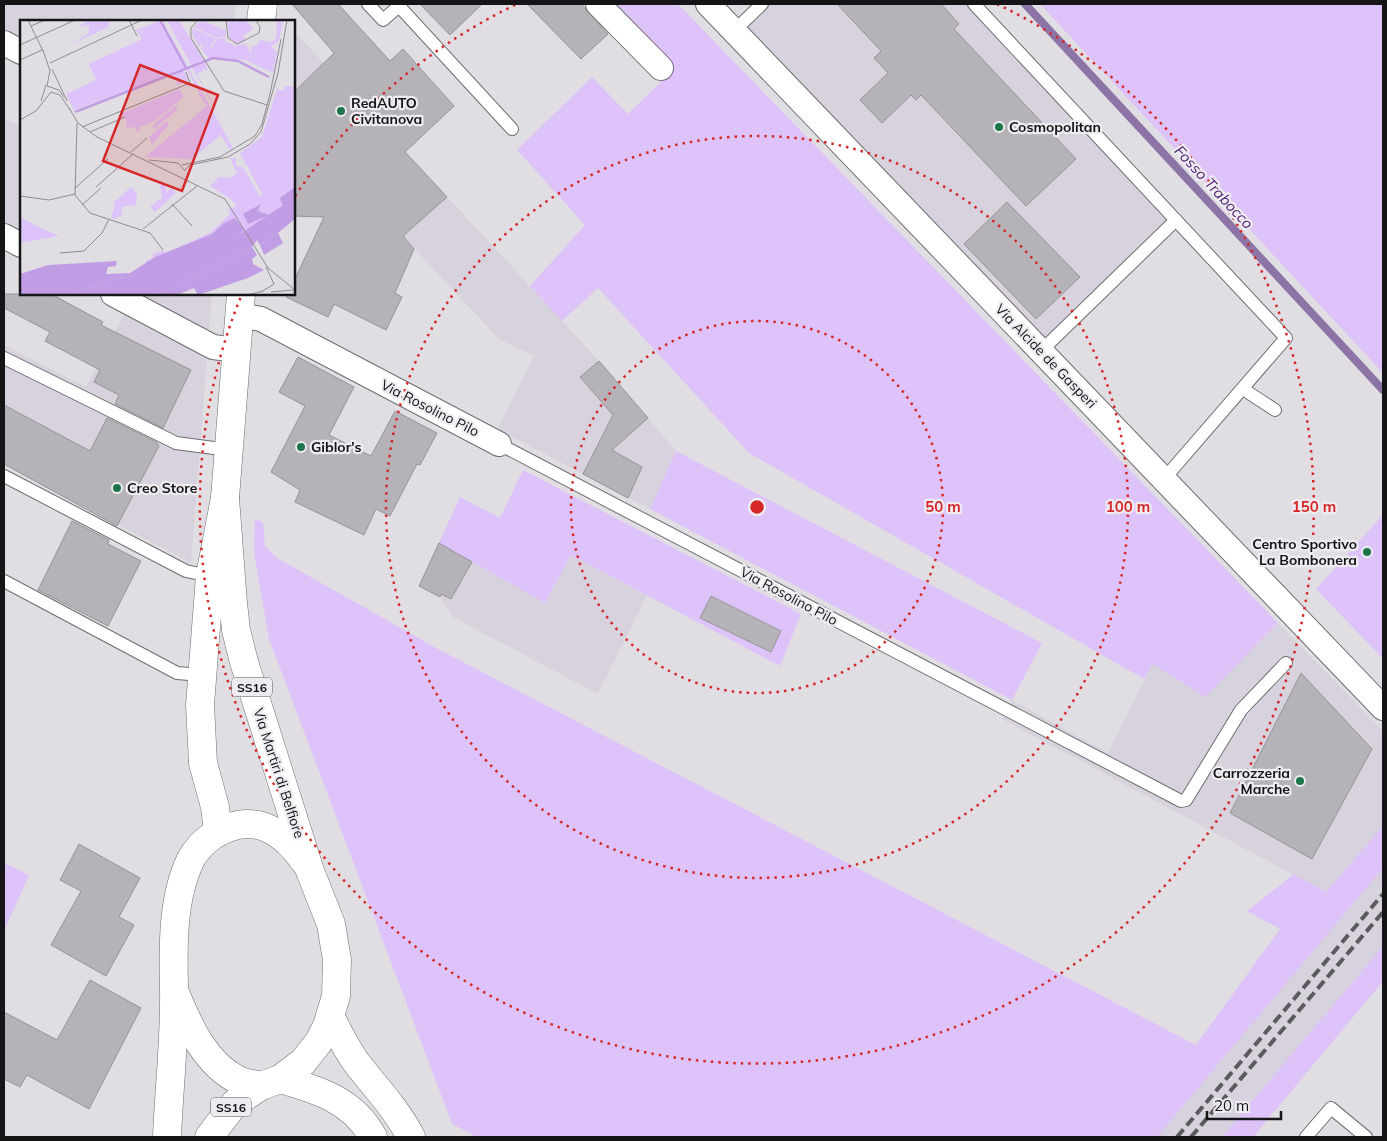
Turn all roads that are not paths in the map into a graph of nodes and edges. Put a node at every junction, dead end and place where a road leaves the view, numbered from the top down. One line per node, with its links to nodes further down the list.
1 (262, 4): 8 (main road)
2 (368, 4): 7 (lane)
3 (598, 4): 12 (street)
4 (708, 4): 9 (street, Via Alcide de Gasperi)
5 (762, 4): 9 (lane)
6 (974, 4): 14 (lane)
7 (398, 5): 13 (lane)
8 (261, 20)
9 (734, 31): 20 (street, Via Alcide de Gasperi)
10 (4, 43): 11 (street)
11 (20, 51)
12 (661, 68)
13 (512, 129)
14 (1176, 220): 20 (lane); 22 (lane)
15 (4, 236): 16 (street)
16 (20, 244)
17 (115, 295): 19 (street)
18 (240, 304): 19 (main road, Via Martiri di Belfiore / SS16); 24 (street, Via Rosolino Pilo)
19 (237, 350): 25 (main road, Via Martiri di Belfiore / SS16)
20 (1041, 351): 27 (street, Via Alcide de Gasperi)
21 (4, 358): 25 (lane)
22 (1242, 389): 23 (lane); 27 (lane)
23 (1275, 410)
24 (499, 444): 31 (lane, Via Rosolino Pilo)
25 (229, 450): 28 (main road, Via Martiri di Belfiore / SS16)
26 (4, 476): 29 (lane)
27 (1164, 479): 33 (street, Via Alcide de Gasperi)
28 (226, 498): 29 (main road, Via Martiri di Belfiore / SS16); 35 (main road, Via Martiri di Belfiore / SS16)
29 (210, 576): 32 (main road, Via Martiri di Belfiore / SS16)
30 (4, 580): 32 (lane)
31 (1286, 664)
32 (202, 675): 34 (main road, Via Martiri di Belfiore / SS16)
33 (1383, 708)
34 (218, 831): 35 (main road, Via Martiri di Belfiore / SS16); 36 (main road, Via Martiri di Belfiore / SS16)
35 (310, 870): 37 (main road, Via Martiri di Belfiore / SS16)
36 (174, 989): 38 (main road, Via Martiri di Belfiore / SS16); 39 (main road, Via Martiri di Belfiore / SS16)
37 (330, 1016): 38 (main road, Via Martiri di Belfiore / SS16); 42 (main road)
38 (271, 1082): 40 (main road, SS16); 41 (main road)
39 (167, 1137)
40 (209, 1137)
41 (373, 1137)
42 (411, 1137)
43 (1306, 1137): 44 (lane)
44 (1366, 1137)

